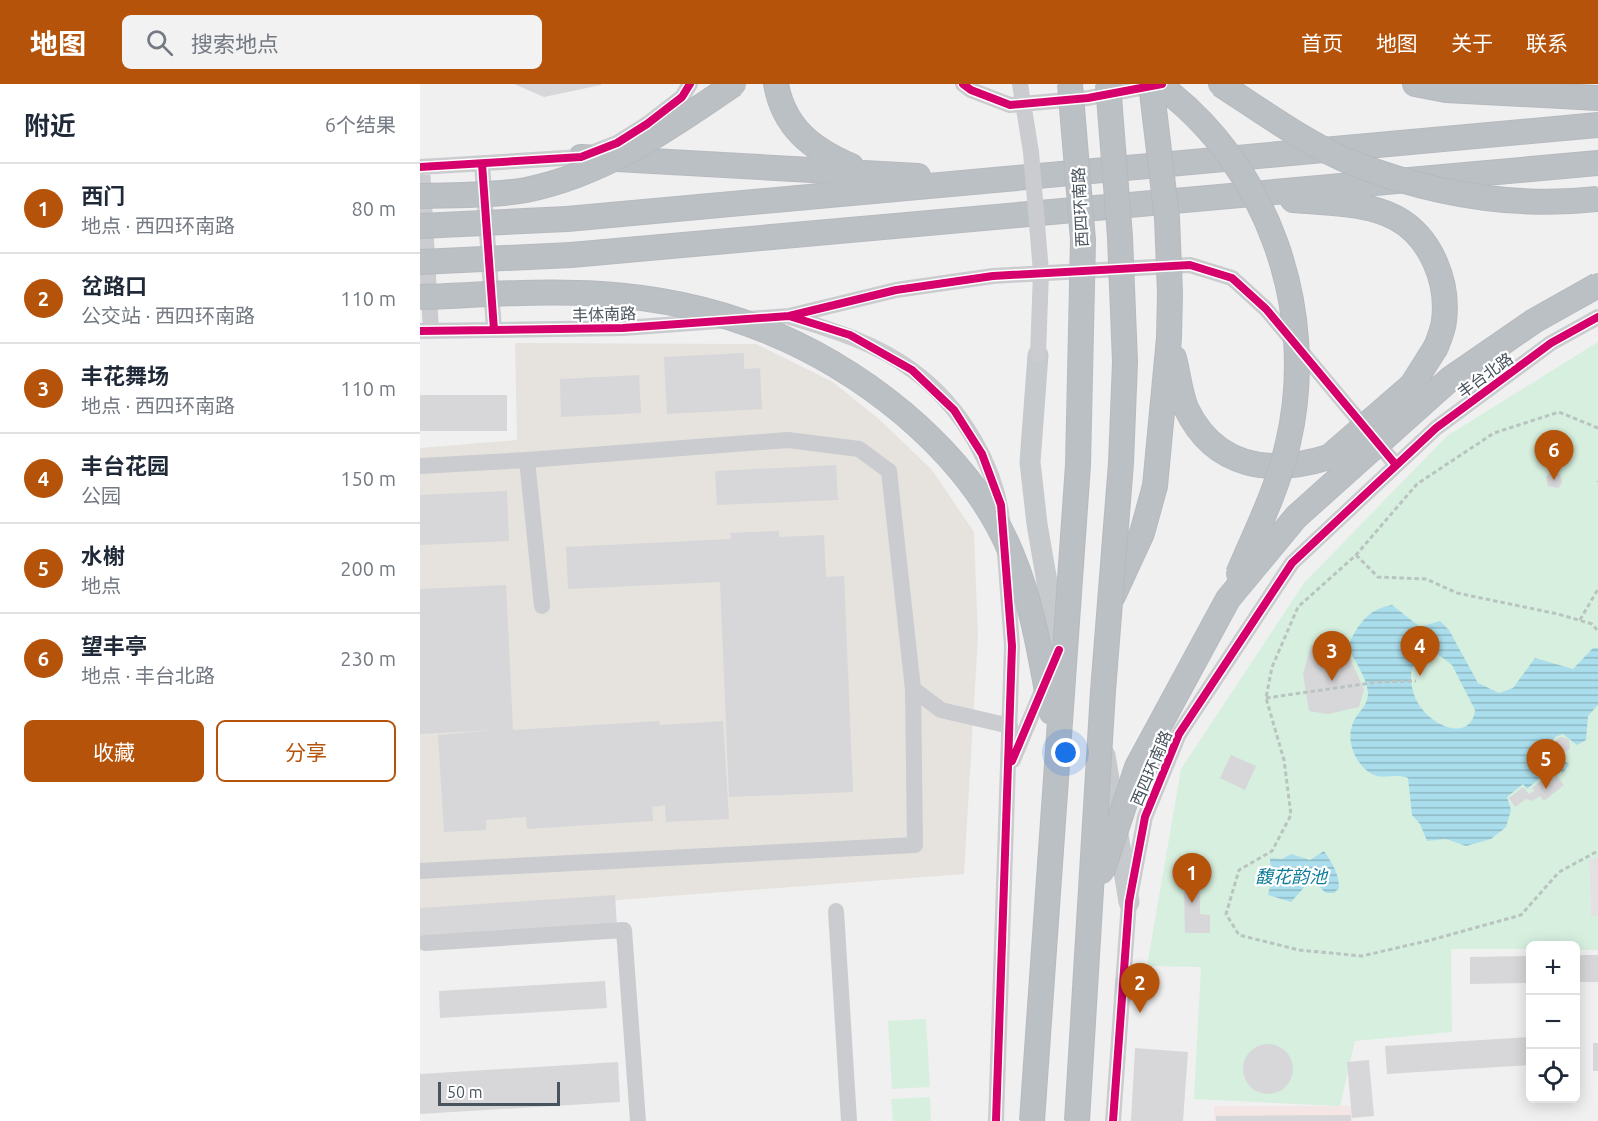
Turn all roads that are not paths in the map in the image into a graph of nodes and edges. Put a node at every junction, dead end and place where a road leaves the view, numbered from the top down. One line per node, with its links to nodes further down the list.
1 (690, 84): 15 (street)
2 (734, 84): 22 (highway, bridge)
3 (776, 84): 19 (highway)
4 (963, 84): 10 (street)
5 (1020, 84): 33 (street, 西四环南路, bridge)
6 (1070, 84): 44 (highway, 西四环南路, bridge)
7 (1108, 84): 48 (highway, bridge)
8 (1151, 84): 32 (highway, bridge)
9 (1158, 84): 38 (highway, bridge)
10 (1162, 84)
11 (1220, 84): 23 (highway, bridge)
12 (1415, 84): 13 (highway)
13 (1591, 97)
14 (1590, 126): 20 (highway)
15 (582, 157): 17 (street); 19 (highway)
16 (1592, 163): 21 (highway)
17 (482, 164): 18 (street); 30 (street)
18 (421, 167): 31 (street)
19 (864, 172): 20 (highway)
20 (993, 181): 24 (highway, bridge)
21 (1222, 194): 25 (highway, bridge); 32 (highway, bridge)
22 (420, 196)
23 (1598, 200)
24 (420, 226)
25 (420, 262)
26 (1598, 285): 38 (highway, bridge)
27 (420, 297): 44 (highway, bridge)
28 (789, 316): 30 (street, 丰体南路); 35 (street); 42 (street)
29 (1598, 318): 35 (street, 丰台北路)
30 (494, 330): 31 (street, 丰体南路)
31 (425, 331)
32 (1169, 338): 37 (highway)
33 (1038, 355): 40 (main road, 西四环南路)
34 (527, 460): 36 (street); 39 (street); 41 (street)
35 (1396, 465): 47 (street, 西四环南路)
36 (420, 466)
37 (1113, 596): 43 (main road)
38 (1228, 598): 48 (highway, bridge)
39 (542, 606)
40 (1059, 650): 45 (street); 55 (main road, 西四环南路)
41 (913, 689): 42 (street); 46 (street)
42 (1010, 726): 45 (street)
43 (1102, 738): 47 (main road); 51 (main road)
44 (1057, 747): 55 (highway, 西四环南路, bridge)
45 (1009, 769): 54 (street)
46 (420, 871)
47 (1129, 902): 56 (street, 西四环南路)
48 (1092, 903): 51 (highway, bridge)
49 (836, 911): 53 (street)
50 (424, 943): 52 (street)
51 (1077, 1112)
52 (638, 1121)
53 (849, 1121)
54 (996, 1121)
55 (1031, 1121)
56 (1113, 1121)

